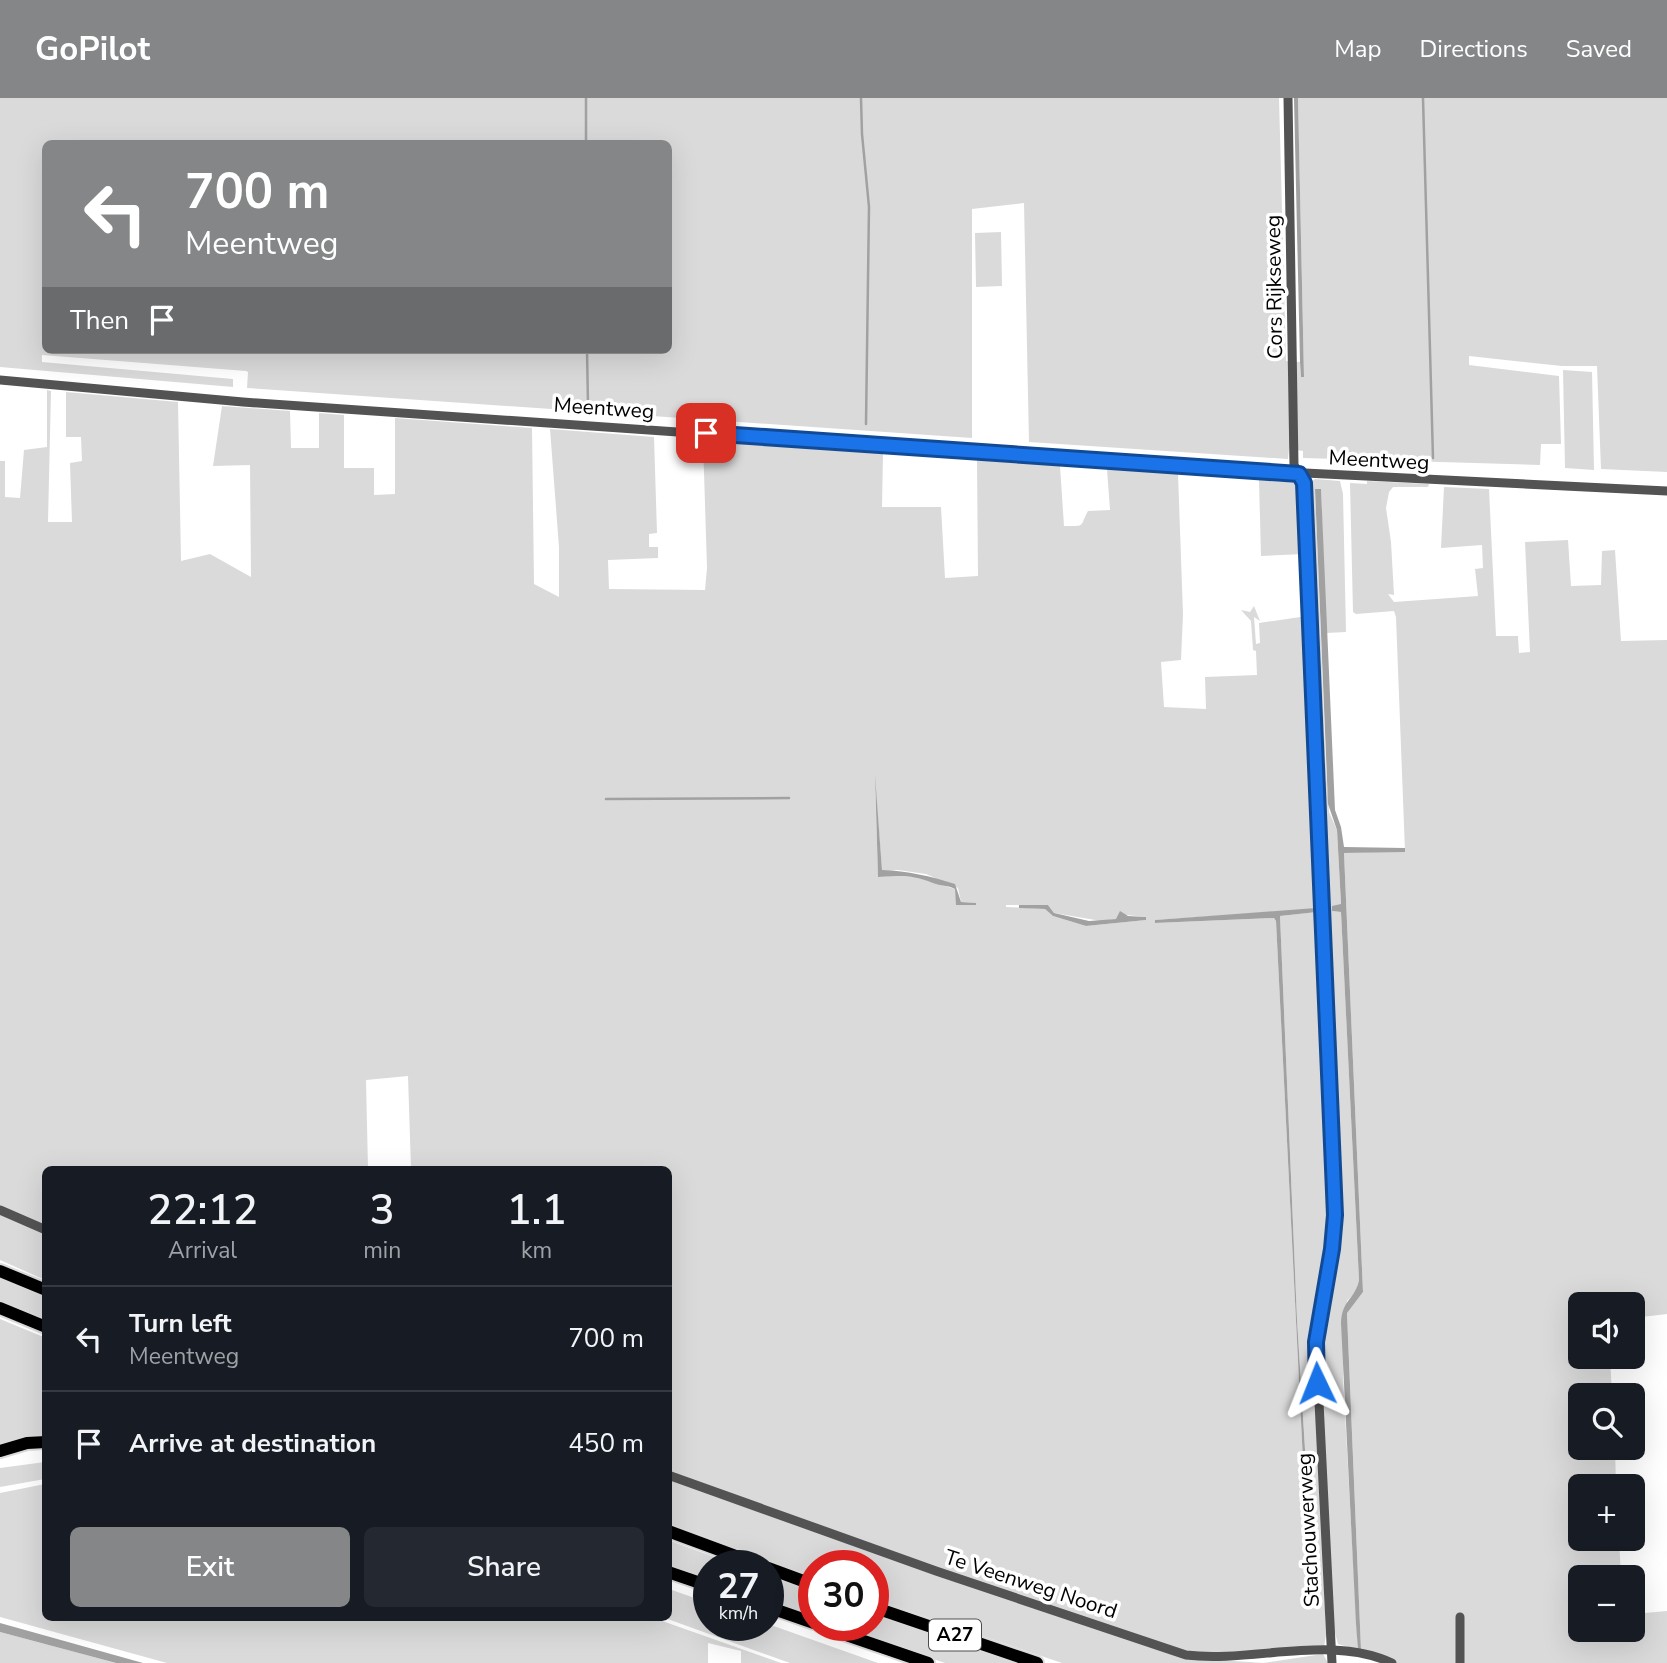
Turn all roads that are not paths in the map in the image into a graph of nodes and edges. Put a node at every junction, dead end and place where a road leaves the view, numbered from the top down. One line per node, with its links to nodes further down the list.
1 (1288, 98): 3 (street, Cors Rijkseweg)
2 (0, 380): 3 (street, Meentweg)
3 (1299, 474): 4 (street, Meentweg); 21 (street, Stachouwerweg)
4 (1667, 491)
5 (0, 1210): 6 (street)
6 (42, 1228)
7 (0, 1271): 8 (highway)
8 (42, 1288)
9 (0, 1308): 10 (highway)
10 (42, 1326)
11 (42, 1442): 12 (highway)
12 (0, 1451)
13 (672, 1476): 21 (street, Te Veenweg Noord)
14 (672, 1532): 15 (highway)
15 (720, 1550)
16 (672, 1573): 17 (highway)
17 (693, 1581)
18 (889, 1612): 23 (highway, A27)
19 (1460, 1617): 26 (street)
20 (864, 1641): 22 (highway, A27)
21 (1332, 1650): 24 (street, Stachouwerweg); 25 (street, Te Veenweg Noord)
22 (928, 1663)
23 (1037, 1663)
24 (1332, 1663)
25 (1392, 1663)
26 (1460, 1663)

